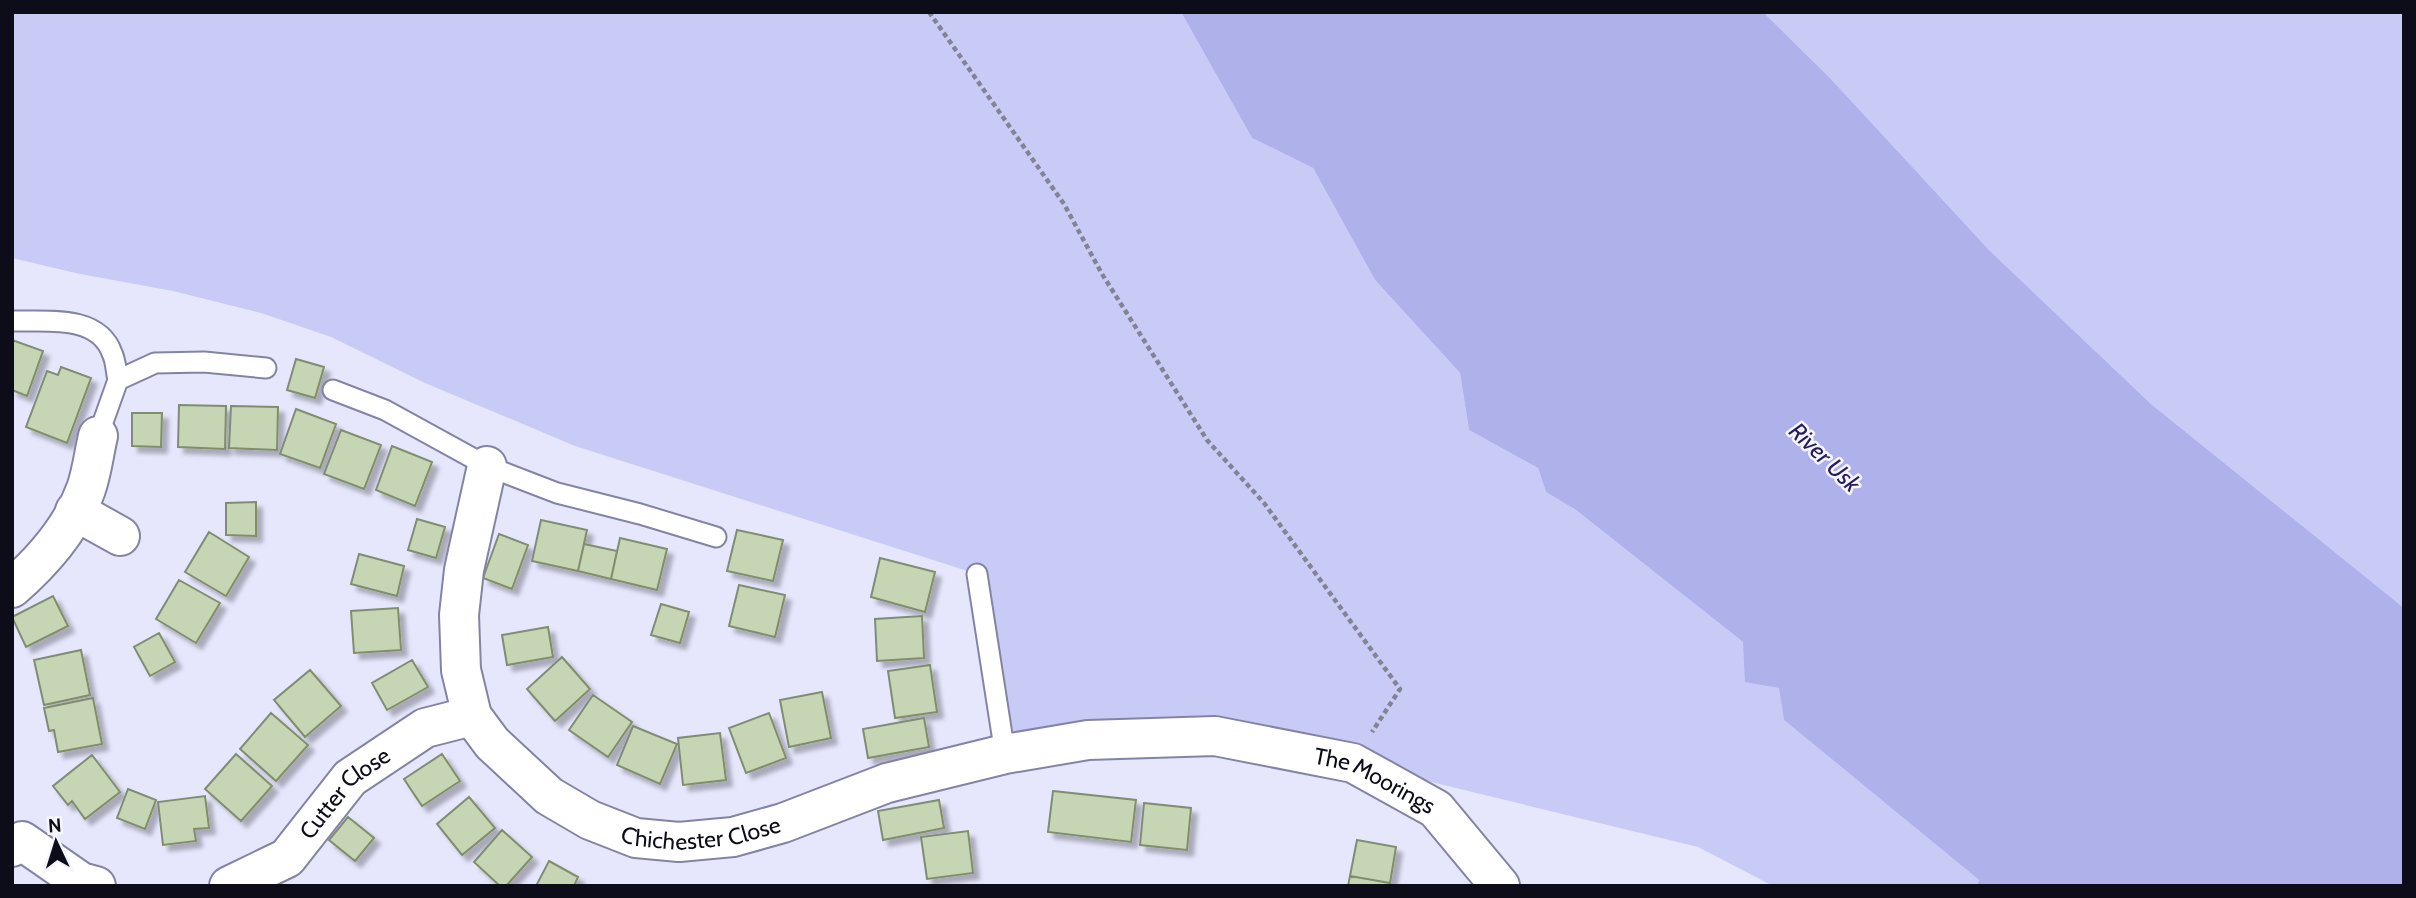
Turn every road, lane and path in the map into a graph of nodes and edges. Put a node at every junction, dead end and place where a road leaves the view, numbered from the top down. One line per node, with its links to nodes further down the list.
1 (929, 12): 16 (path)
2 (12, 321): 4 (lane)
3 (266, 368): 4 (lane)
4 (118, 380): 6 (lane)
5 (332, 390): 7 (lane)
6 (98, 436): 8 (street)
7 (487, 466): 10 (lane); 13 (street, Chichester Close)
8 (75, 511): 9 (street); 12 (street)
9 (120, 536)
10 (716, 537)
11 (977, 574): 15 (lane)
12 (12, 588)
13 (472, 716): 15 (street, Chichester Close); 19 (street, Cutter Close)
14 (1215, 736): 15 (street, Chichester Close); 16 (street, The Moorings)
15 (1005, 754)
16 (1353, 763): 20 (street, The Moorings)
17 (16, 836): 18 (street)
18 (96, 886)
19 (229, 886)
20 (1500, 886)

